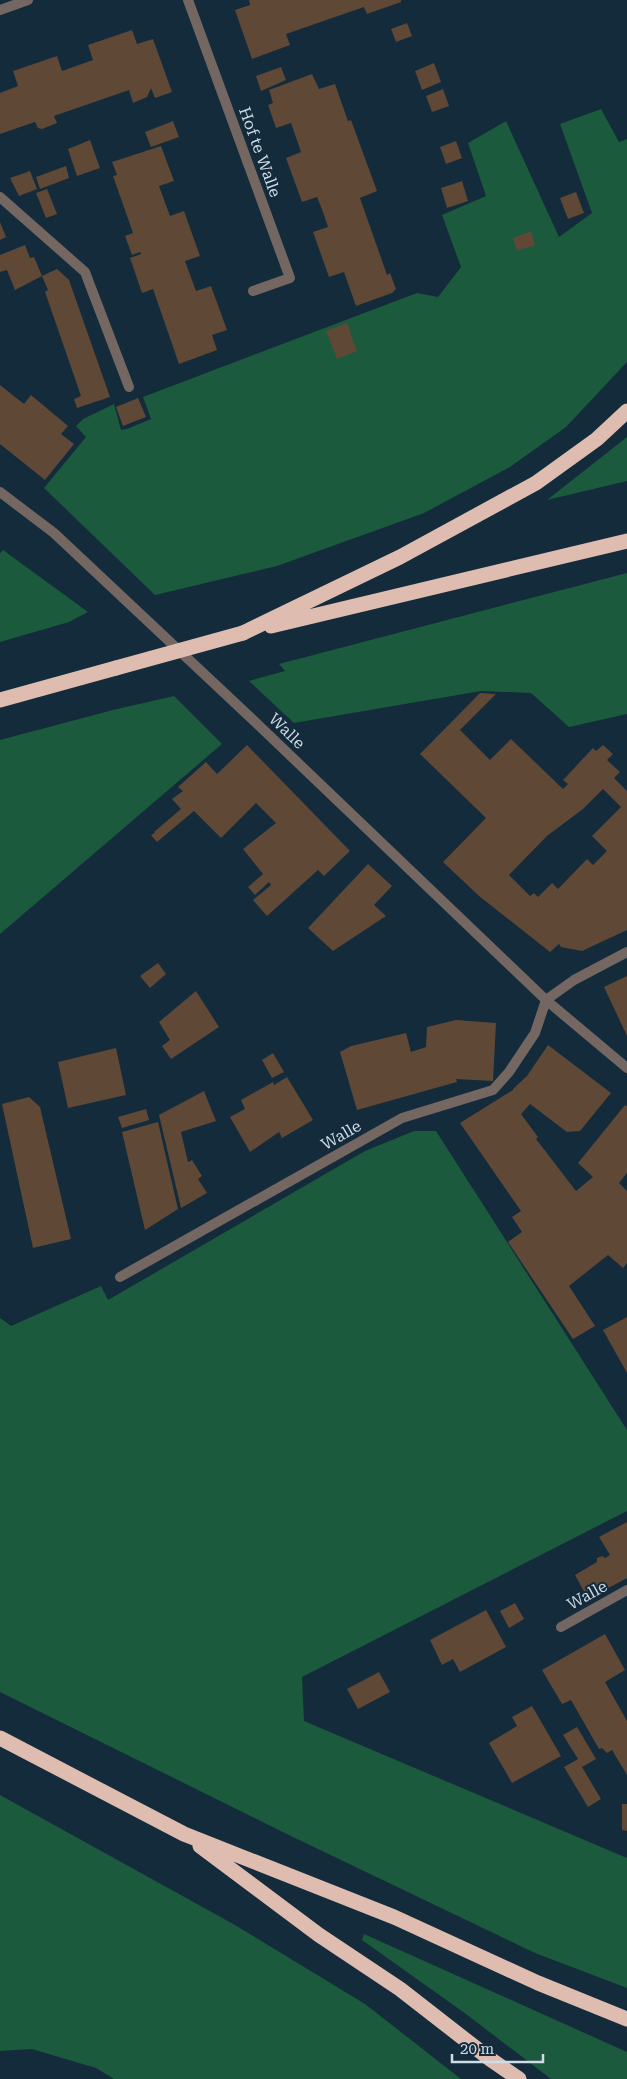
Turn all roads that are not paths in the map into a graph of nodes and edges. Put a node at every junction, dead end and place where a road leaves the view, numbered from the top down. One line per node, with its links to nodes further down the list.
1 (28, 0): 3 (street)
2 (188, 0): 5 (street, Hof te Walle)
3 (0, 10)
4 (0, 197): 6 (street)
5 (253, 291)
6 (129, 387)
7 (627, 411): 10 (highway)
8 (0, 492): 13 (street, Walle)
9 (627, 541): 10 (highway)
10 (243, 633): 11 (highway, bridge)
11 (0, 700)
12 (627, 952): 13 (street)
13 (546, 1000): 14 (street, Walle); 15 (street, Walle)
14 (627, 1068)
15 (120, 1277)
16 (627, 1590): 17 (street, Walle)
17 (561, 1627)
18 (0, 1738): 19 (highway)
19 (184, 1834): 20 (highway); 21 (highway)
20 (627, 2019)
21 (490, 2059): 22 (highway); 23 (highway)
22 (510, 2079)
23 (520, 2079)

